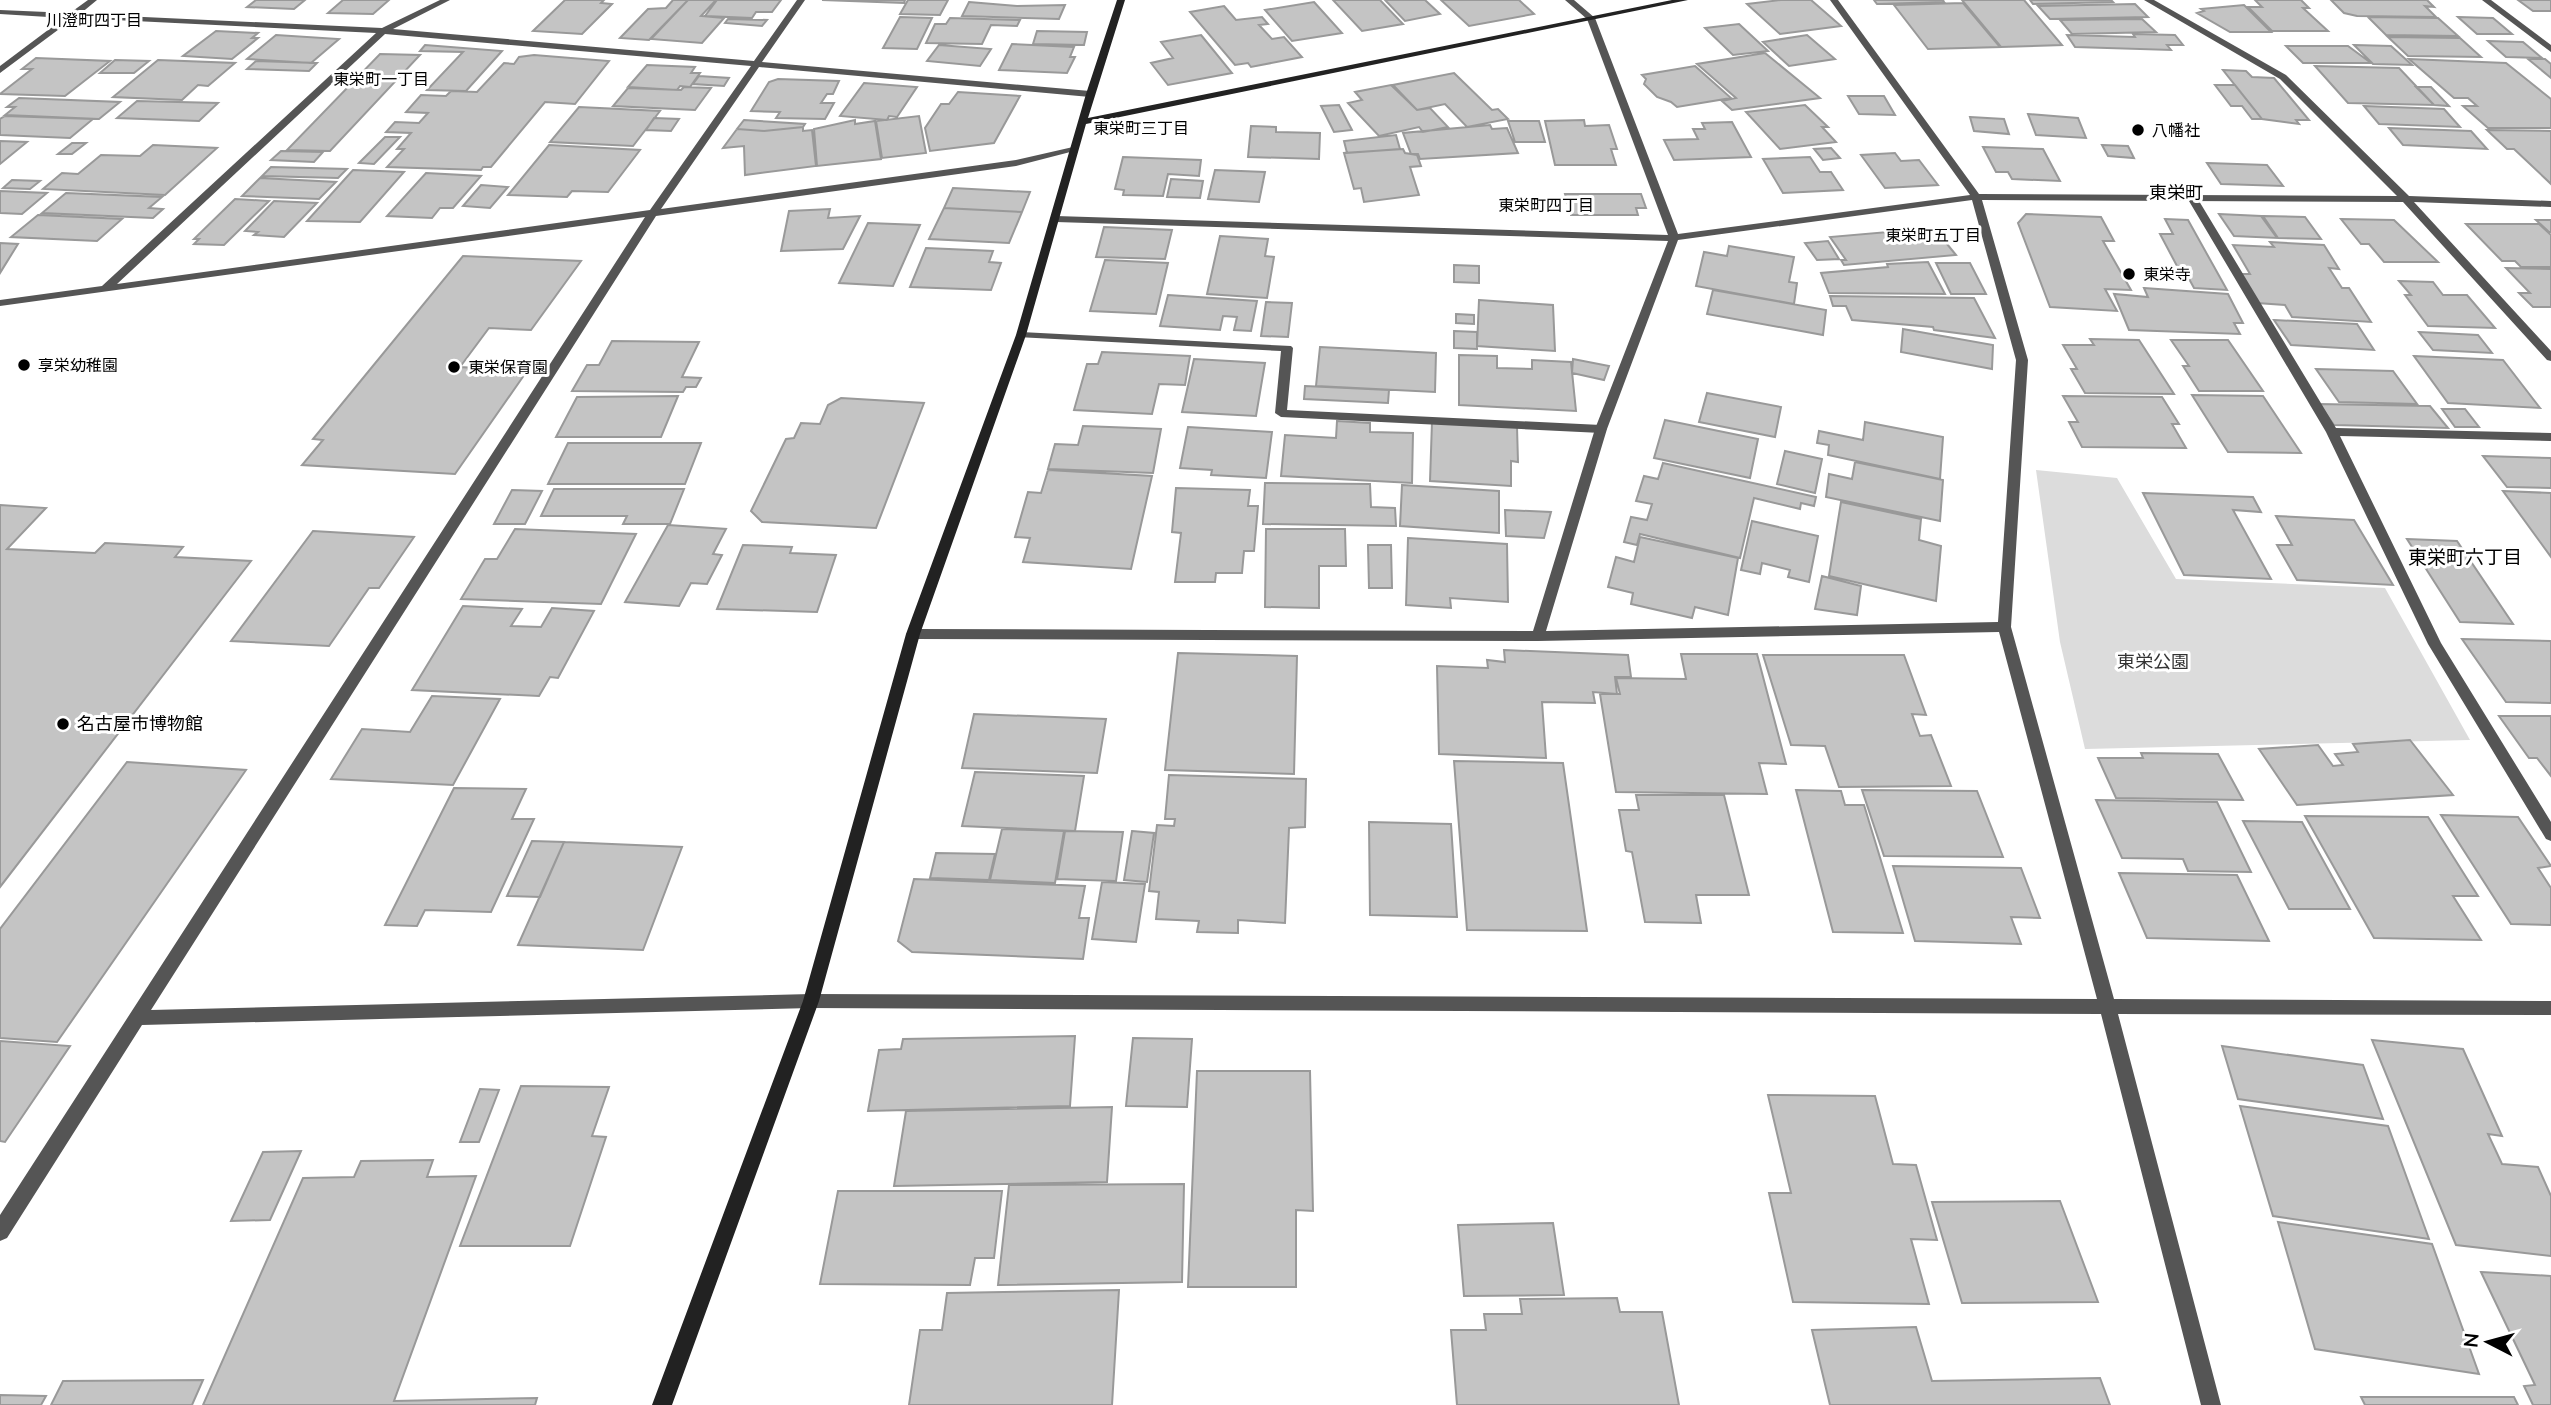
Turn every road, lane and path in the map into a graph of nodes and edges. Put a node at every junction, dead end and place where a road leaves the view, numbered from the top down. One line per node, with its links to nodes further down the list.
1 (93, 0): 11 (street)
2 (446, 0): 13 (street)
3 (801, 0): 15 (street)
4 (1121, 0): 17 (street)
5 (1569, 0): 12 (street)
6 (1684, 0): 12 (street)
7 (1834, 0): 21 (street)
8 (2148, 0): 22 (street)
9 (2486, 0): 14 (street)
10 (0, 12): 11 (street)
11 (74, 15): 13 (street); 16 (street)
12 (1591, 18): 18 (street); 26 (street)
13 (383, 30): 15 (street); 27 (street)
14 (2551, 48)
15 (757, 64): 17 (street); 24 (street)
16 (0, 70)
17 (1090, 94): 18 (street)
18 (1083, 122): 19 (street)
19 (1073, 150): 24 (street); 25 (street)
20 (2191, 196): 21 (street); 22 (street); 32 (street)
21 (1976, 197): 26 (street); 34 (street)
22 (2406, 199): 23 (street); 30 (street)
23 (2551, 205)
24 (652, 215): 27 (street); 41 (street)
25 (1056, 219): 26 (street); 29 (street)
26 (1674, 238): 31 (street)
27 (105, 289): 28 (street)
28 (0, 303)
29 (1021, 335): 31 (street); 35 (street)
30 (2551, 358)
31 (1601, 429): 36 (street)
32 (2332, 432): 33 (street); 37 (street)
33 (2551, 436)
34 (2004, 627): 36 (street); 39 (street)
35 (913, 634): 36 (street); 38 (street)
36 (1538, 636)
37 (2551, 835)
38 (811, 1001): 39 (street); 41 (street); 43 (street)
39 (2108, 1008): 40 (street); 44 (street)
40 (2551, 1008)
41 (137, 1018): 42 (street)
42 (0, 1232)
43 (662, 1405)
44 (2211, 1405)

